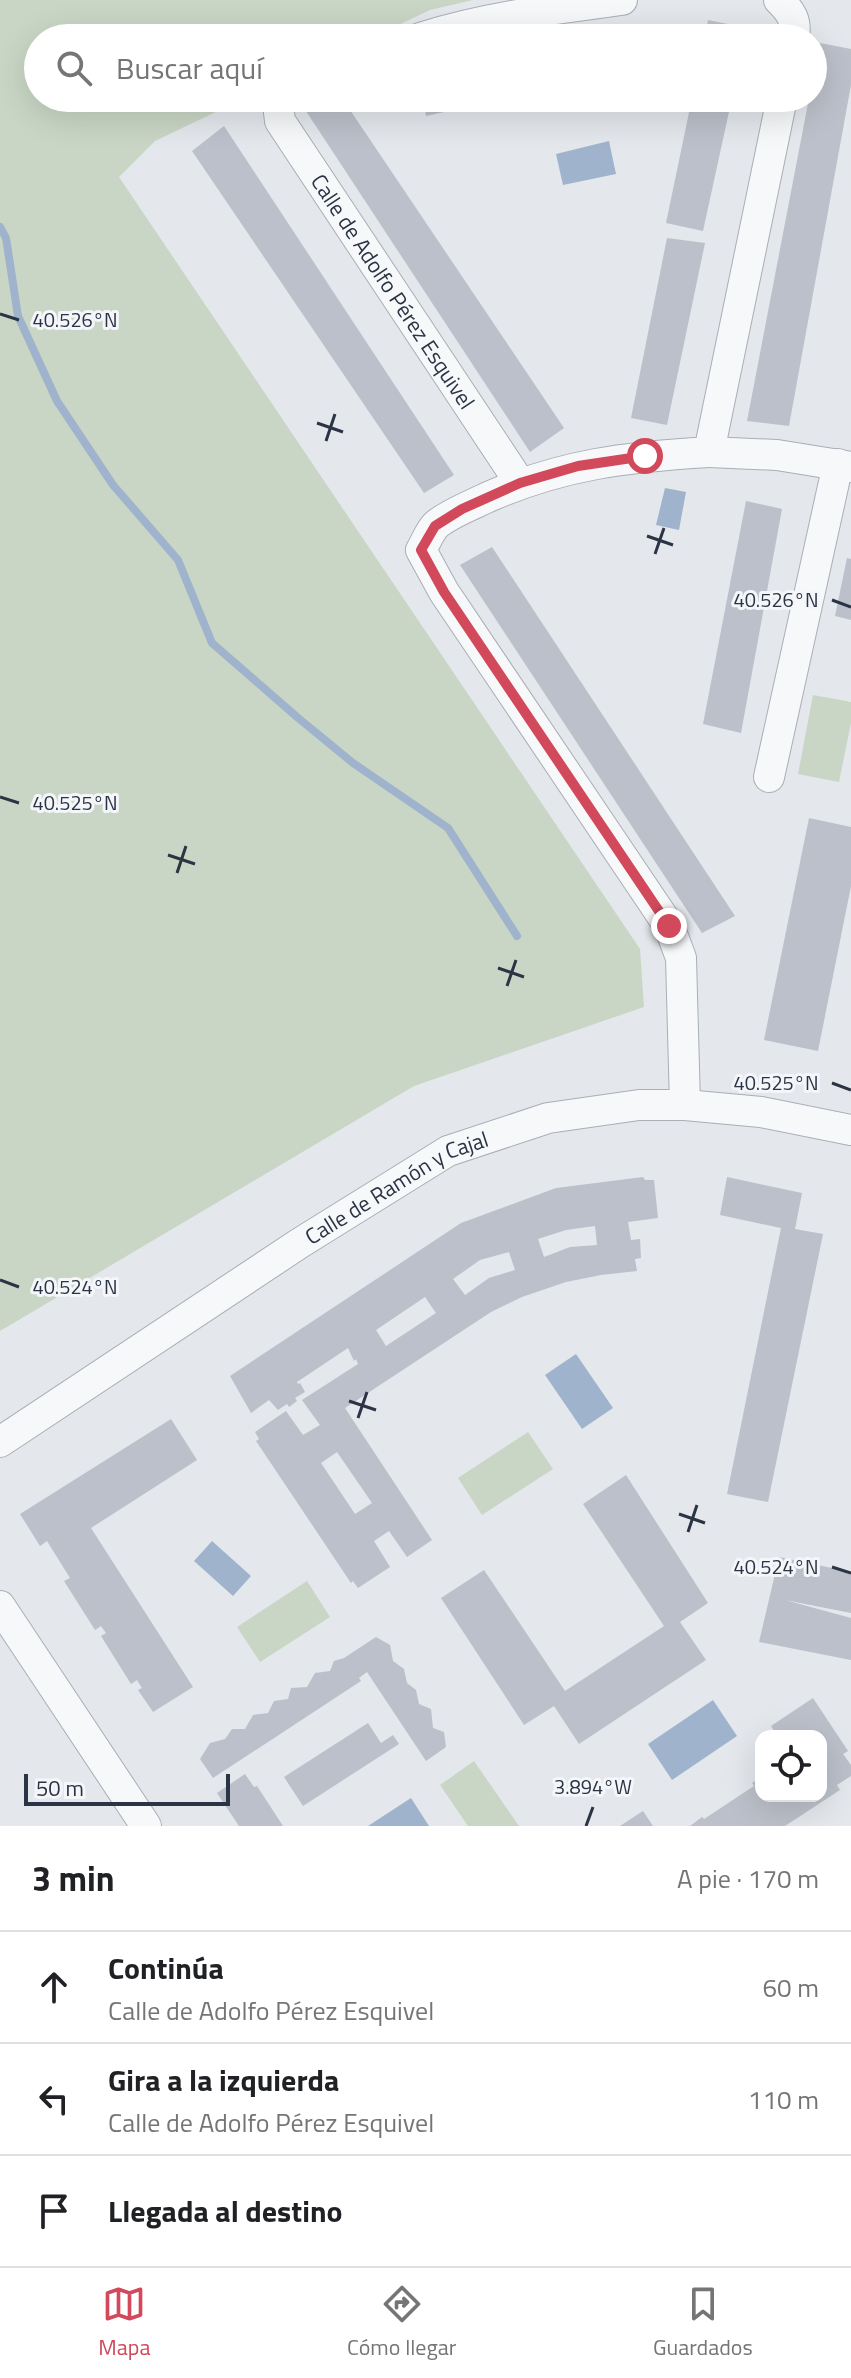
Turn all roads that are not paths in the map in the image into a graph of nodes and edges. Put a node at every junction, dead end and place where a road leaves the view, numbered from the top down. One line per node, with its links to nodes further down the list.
1 (622, 0): 3 (street)
2 (779, 0): 4 (street)
3 (473, 24)
4 (793, 24)
5 (279, 112): 9 (street, Calle de Adolfo Pérez Esquivel)
6 (779, 112): 7 (street)
7 (709, 452): 8 (street); 9 (street)
8 (844, 465): 10 (street)
9 (520, 483): 11 (street)
10 (769, 777)
11 (685, 1105): 12 (street, Calle de Ramón y Cajal); 13 (street, Calle de Ramón y Cajal)
12 (851, 1130)
13 (0, 1442)
14 (0, 1606): 15 (street)
15 (146, 1826)

